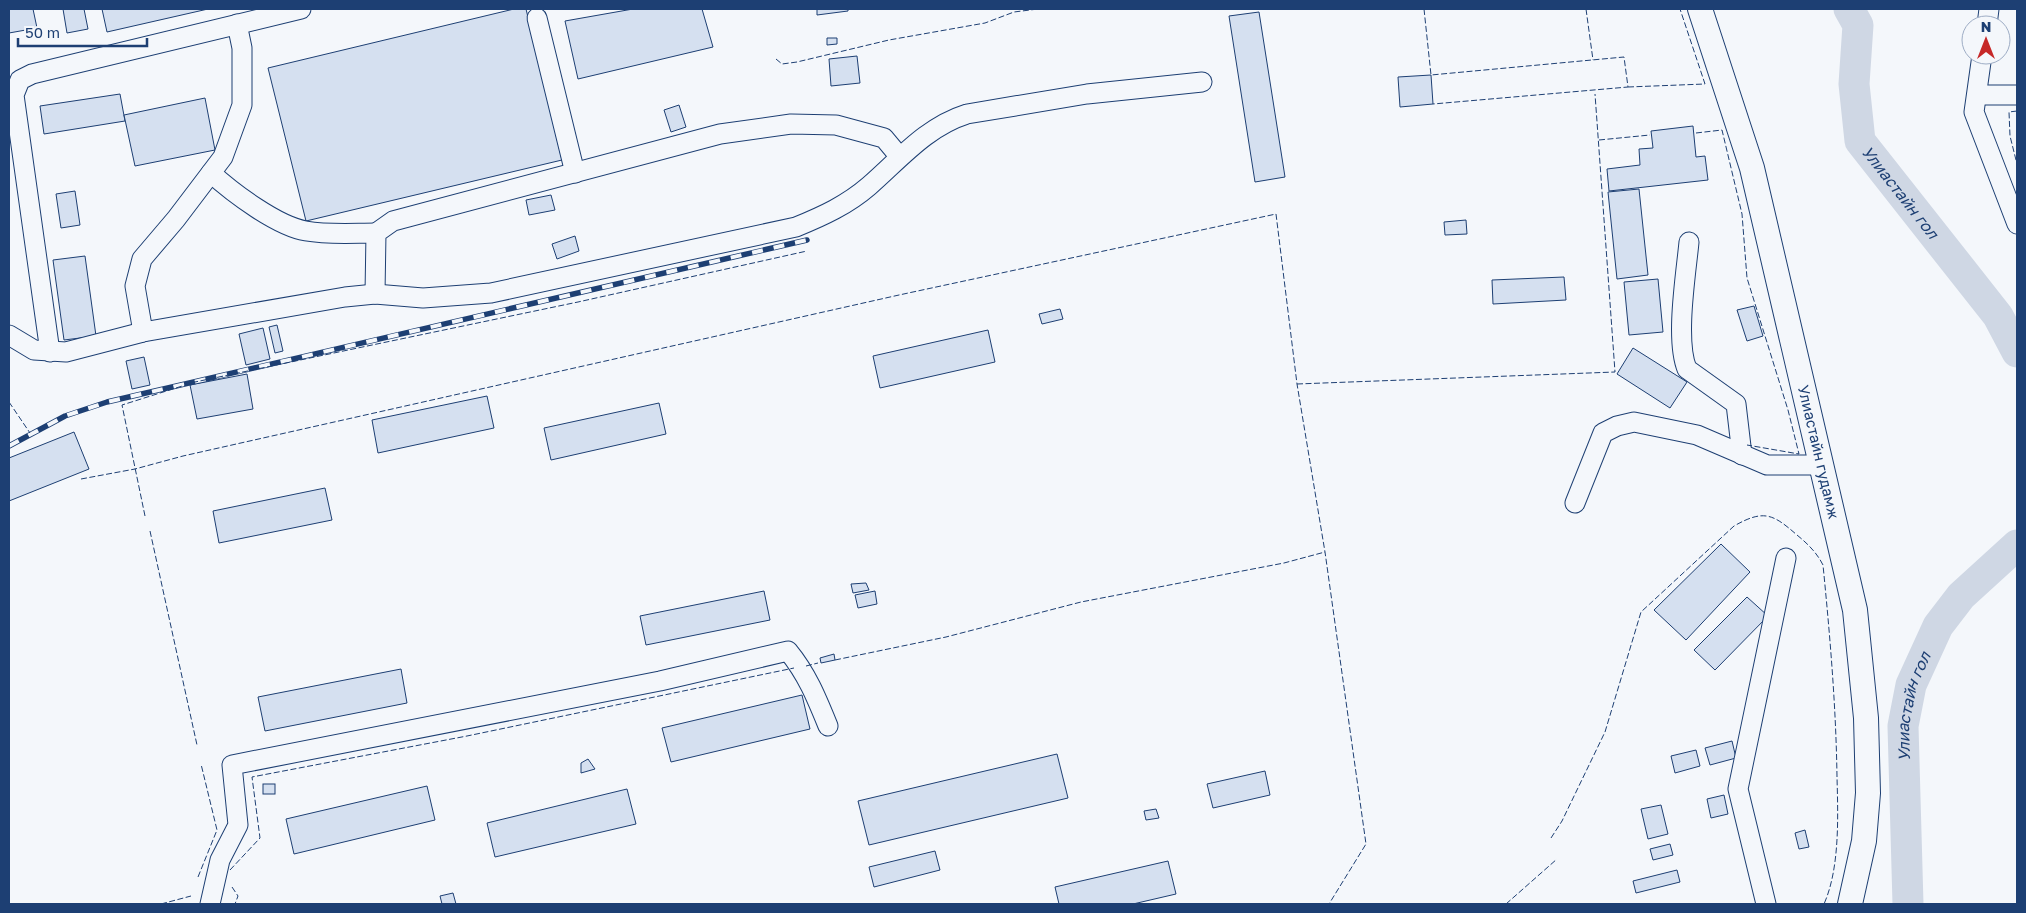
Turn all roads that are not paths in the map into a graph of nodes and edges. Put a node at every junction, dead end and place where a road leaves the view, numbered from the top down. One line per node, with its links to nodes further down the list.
1 (301, 9): 4 (street)
2 (1700, 9): 20 (main road, Улиастайн гудамж)
3 (537, 18): 11 (street)
4 (237, 24): 10 (street); 18 (street)
5 (1980, 65): 7 (street)
6 (1202, 82): 9 (street)
7 (1976, 94): 8 (street); 12 (street)
8 (2017, 96)
9 (899, 156): 11 (street); 15 (street)
10 (211, 173): 13 (street); 16 (street)
11 (575, 173): 13 (street)
12 (2017, 224)
13 (376, 233): 15 (street)
14 (1689, 242): 19 (street)
15 (375, 294): 16 (street)
16 (143, 332): 18 (street)
17 (9, 335): 18 (street)
18 (50, 352)
19 (1742, 455): 20 (street); 21 (street)
20 (1821, 465): 26 (main road, Улиастайн гудамж)
21 (1575, 503)
22 (1786, 558): 25 (street)
23 (828, 726): 24 (street)
24 (210, 904)
25 (1766, 904)
26 (1850, 904)

